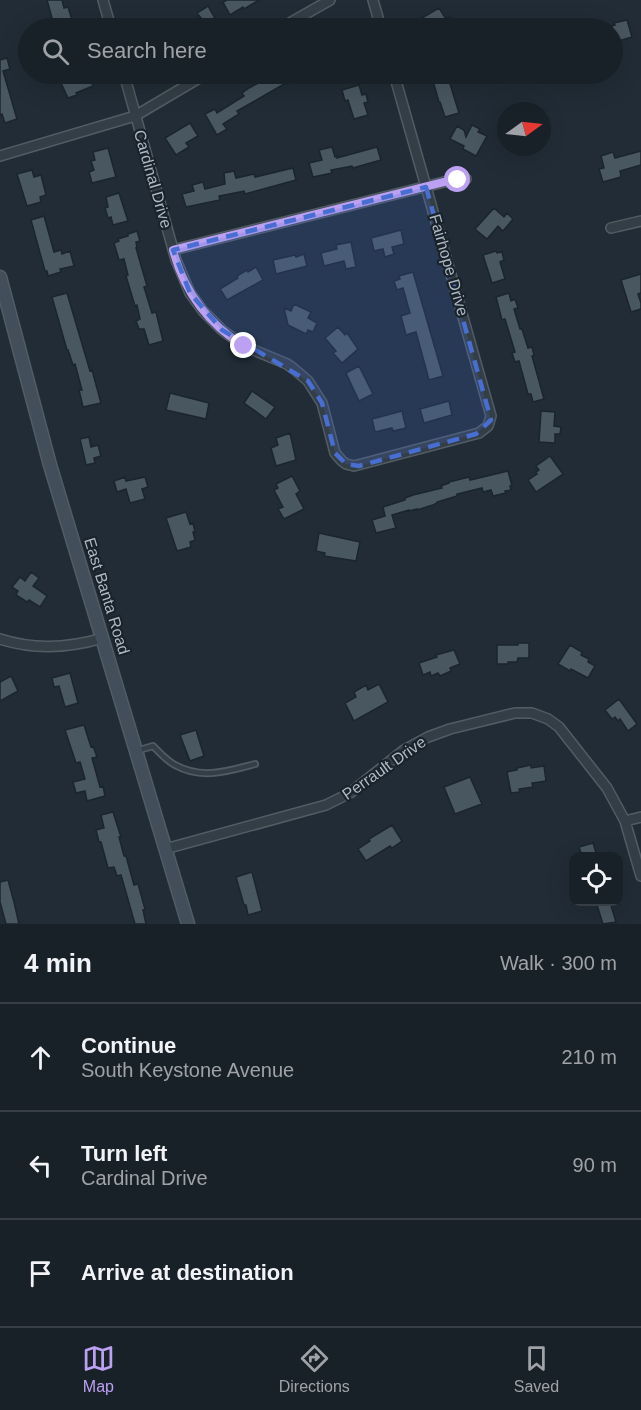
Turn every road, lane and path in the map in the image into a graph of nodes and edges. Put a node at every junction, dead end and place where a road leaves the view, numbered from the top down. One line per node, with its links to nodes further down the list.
1 (103, 0): 4 (street)
2 (330, 0): 5 (street)
3 (373, 0): 6 (street)
4 (108, 18)
5 (298, 18)
6 (378, 18)
7 (127, 84): 10 (street, Cardinal Drive)
8 (189, 84): 10 (street)
9 (397, 84): 13 (street, Fairhope Drive)
10 (135, 116): 11 (street); 16 (street, Cardinal Drive)
11 (0, 156)
12 (466, 179): 13 (street)
13 (426, 187): 16 (street); 18 (street, Fairhope Drive)
14 (641, 221): 15 (street)
15 (611, 228)
16 (173, 250): 18 (street, Cardinal Drive)
17 (0, 277): 19 (street, East Banta Road)
18 (344, 463)
19 (103, 638): 20 (street); 21 (street, East Banta Road)
20 (0, 639)
21 (136, 751): 22 (lane); 25 (street, East Banta Road)
22 (255, 764)
23 (641, 817): 24 (street)
24 (625, 821): 25 (street, Perrault Drive); 26 (street)
25 (165, 849): 27 (street, East Banta Road)
26 (641, 876)
27 (188, 924)

